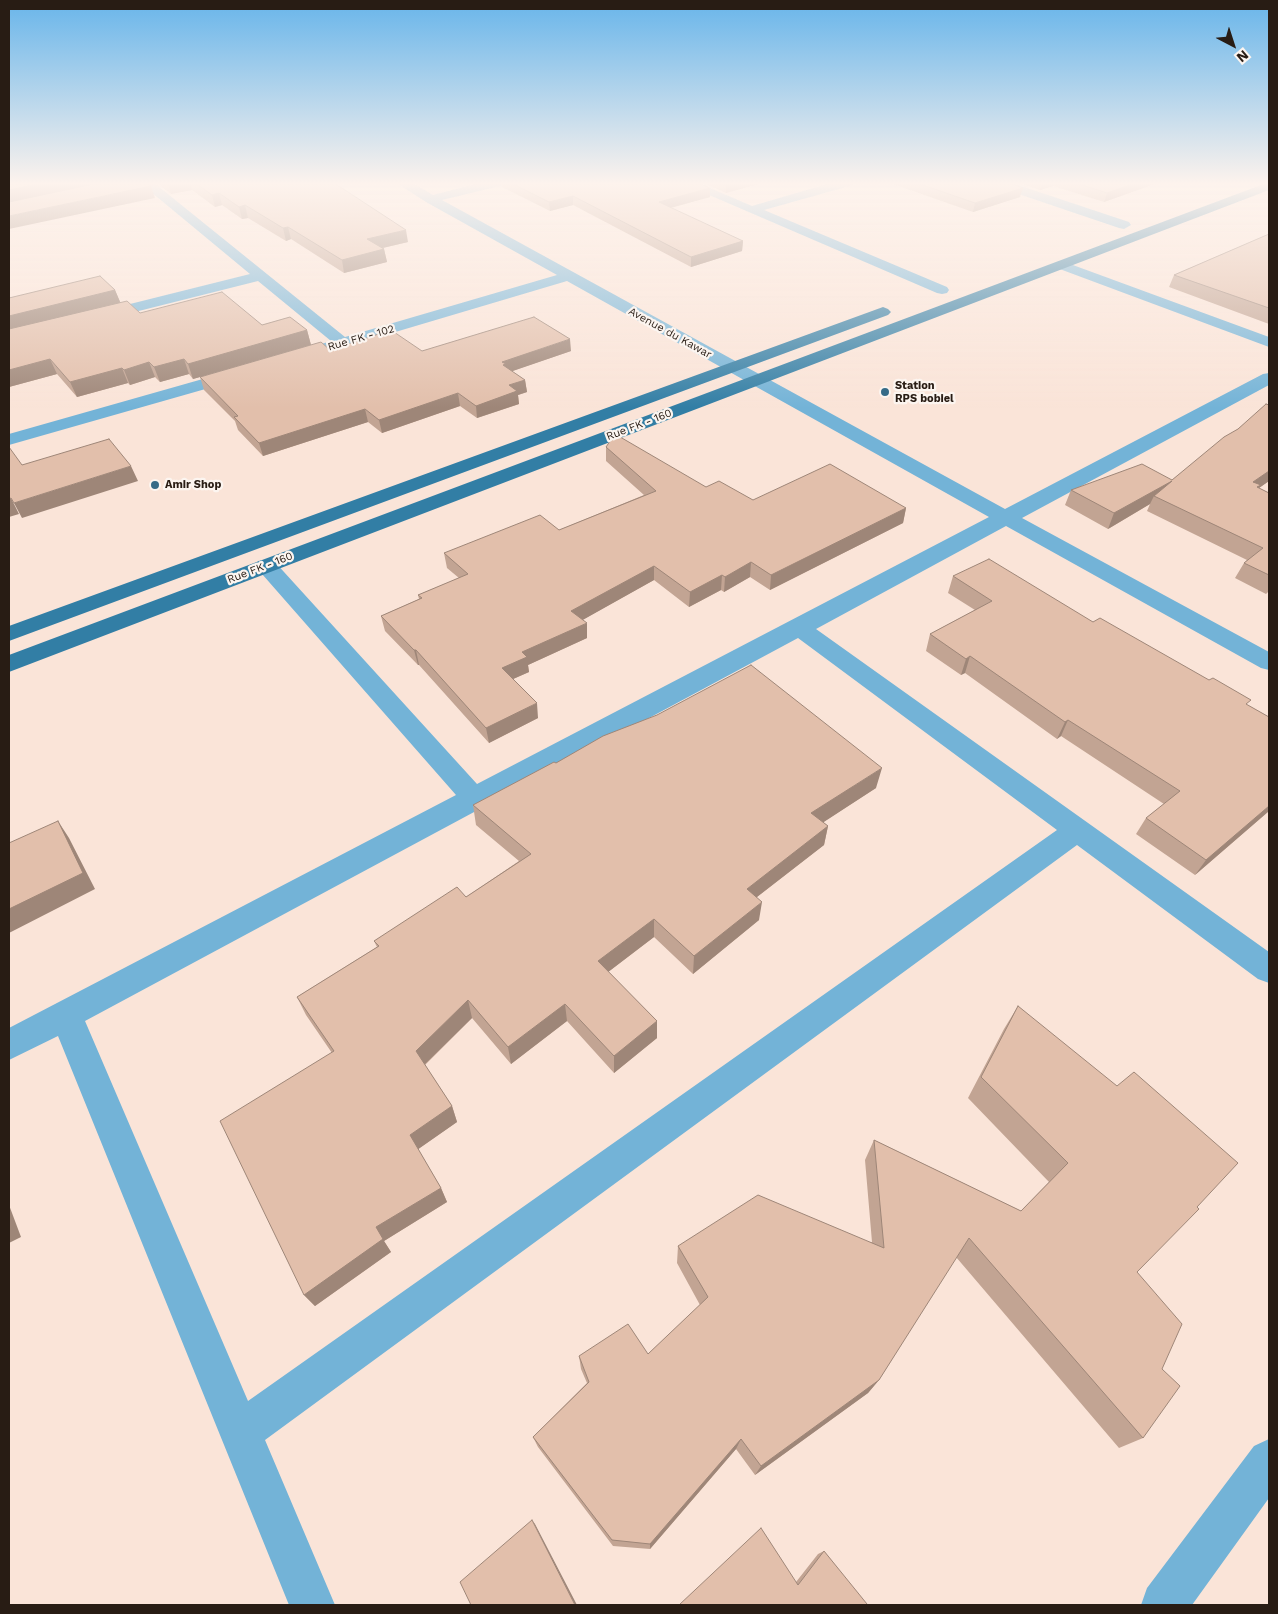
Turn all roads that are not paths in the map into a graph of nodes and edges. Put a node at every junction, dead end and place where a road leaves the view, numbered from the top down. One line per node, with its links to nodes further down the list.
1 (237, 257): 5 (street)
2 (535, 257): 6 (street, Avenue du Kawar)
3 (864, 257): 8 (street)
4 (1058, 257): 12 (street); 18 (main road, Rue FK - 160)
5 (260, 276): 11 (street); 13 (street)
6 (569, 276): 13 (street, Rue FK - 102); 15 (street, Avenue du Kawar)
7 (960, 284): 8 (main road)
8 (942, 290): 9 (main road)
9 (915, 300)
10 (897, 307): 15 (main road, Rue FK - 160)
11 (86, 320)
12 (1269, 342)
13 (343, 343): 14 (street, Rue FK - 102)
14 (276, 363)
15 (732, 367): 18 (street, Avenue du Kawar); 23 (main road, Rue FK - 160)
16 (257, 368): 19 (street)
17 (1269, 378): 20 (street)
18 (755, 380): 20 (street, Avenue du Kawar); 21 (main road, Rue FK - 160)
19 (9, 440)
20 (1005, 517): 22 (street); 24 (street, Avenue du Kawar)
21 (266, 566): 25 (main road, Rue FK - 160); 26 (street)
22 (798, 627): 26 (street); 27 (street)
23 (9, 634)
24 (1269, 662)
25 (9, 664)
26 (474, 798): 29 (street)
27 (1077, 830): 28 (street); 31 (street)
28 (1269, 969)
29 (66, 1015): 30 (street); 31 (street)
30 (9, 1045)
31 (239, 1434): 33 (street)
32 (1269, 1461): 34 (street)
33 (312, 1605)
34 (1164, 1605)

